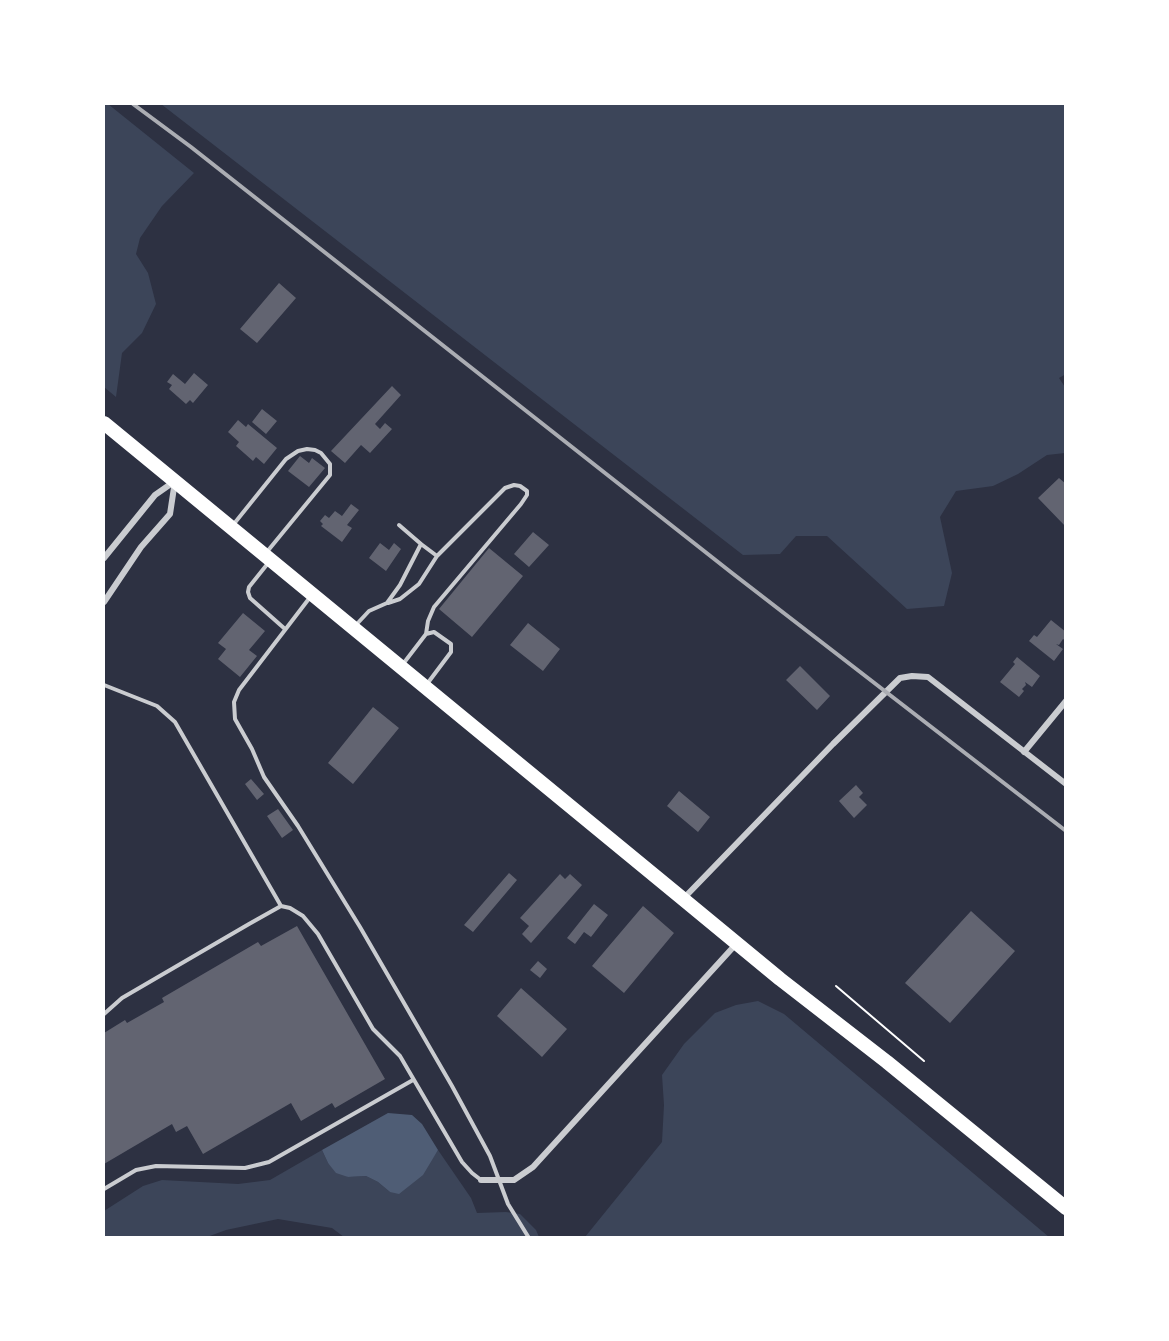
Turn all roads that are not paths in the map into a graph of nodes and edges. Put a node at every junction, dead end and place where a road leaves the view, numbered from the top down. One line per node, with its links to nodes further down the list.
1 (104, 423): 2 (highway)
2 (175, 481): 4 (highway); 7 (street); 10 (street)
3 (399, 525): 5 (lane)
4 (231, 528): 8 (highway); 8 (lane)
5 (421, 544): 6 (lane); 11 (lane)
6 (437, 556): 11 (lane); 14 (lane)
7 (104, 558)
8 (267, 559): 9 (highway); 12 (lane)
9 (311, 595): 12 (lane); 13 (highway)
10 (104, 602)
11 (387, 603): 13 (lane)
12 (285, 629): 27 (lane)
13 (353, 629): 15 (highway)
14 (426, 634): 15 (lane); 17 (lane)
15 (401, 667): 17 (highway)
16 (104, 685): 22 (lane)
17 (425, 687): 21 (highway)
18 (1065, 701): 19 (street)
19 (1024, 752): 20 (street); 21 (street)
20 (1065, 784)
21 (683, 899): 23 (highway)
22 (281, 906): 24 (lane); 25 (lane)
23 (737, 944): 27 (street); 29 (highway)
24 (104, 1014)
25 (413, 1080): 26 (lane); 28 (lane)
26 (481, 1180): 27 (street)
27 (498, 1182): 30 (lane)
28 (104, 1189)
29 (1065, 1208)
30 (530, 1238)

